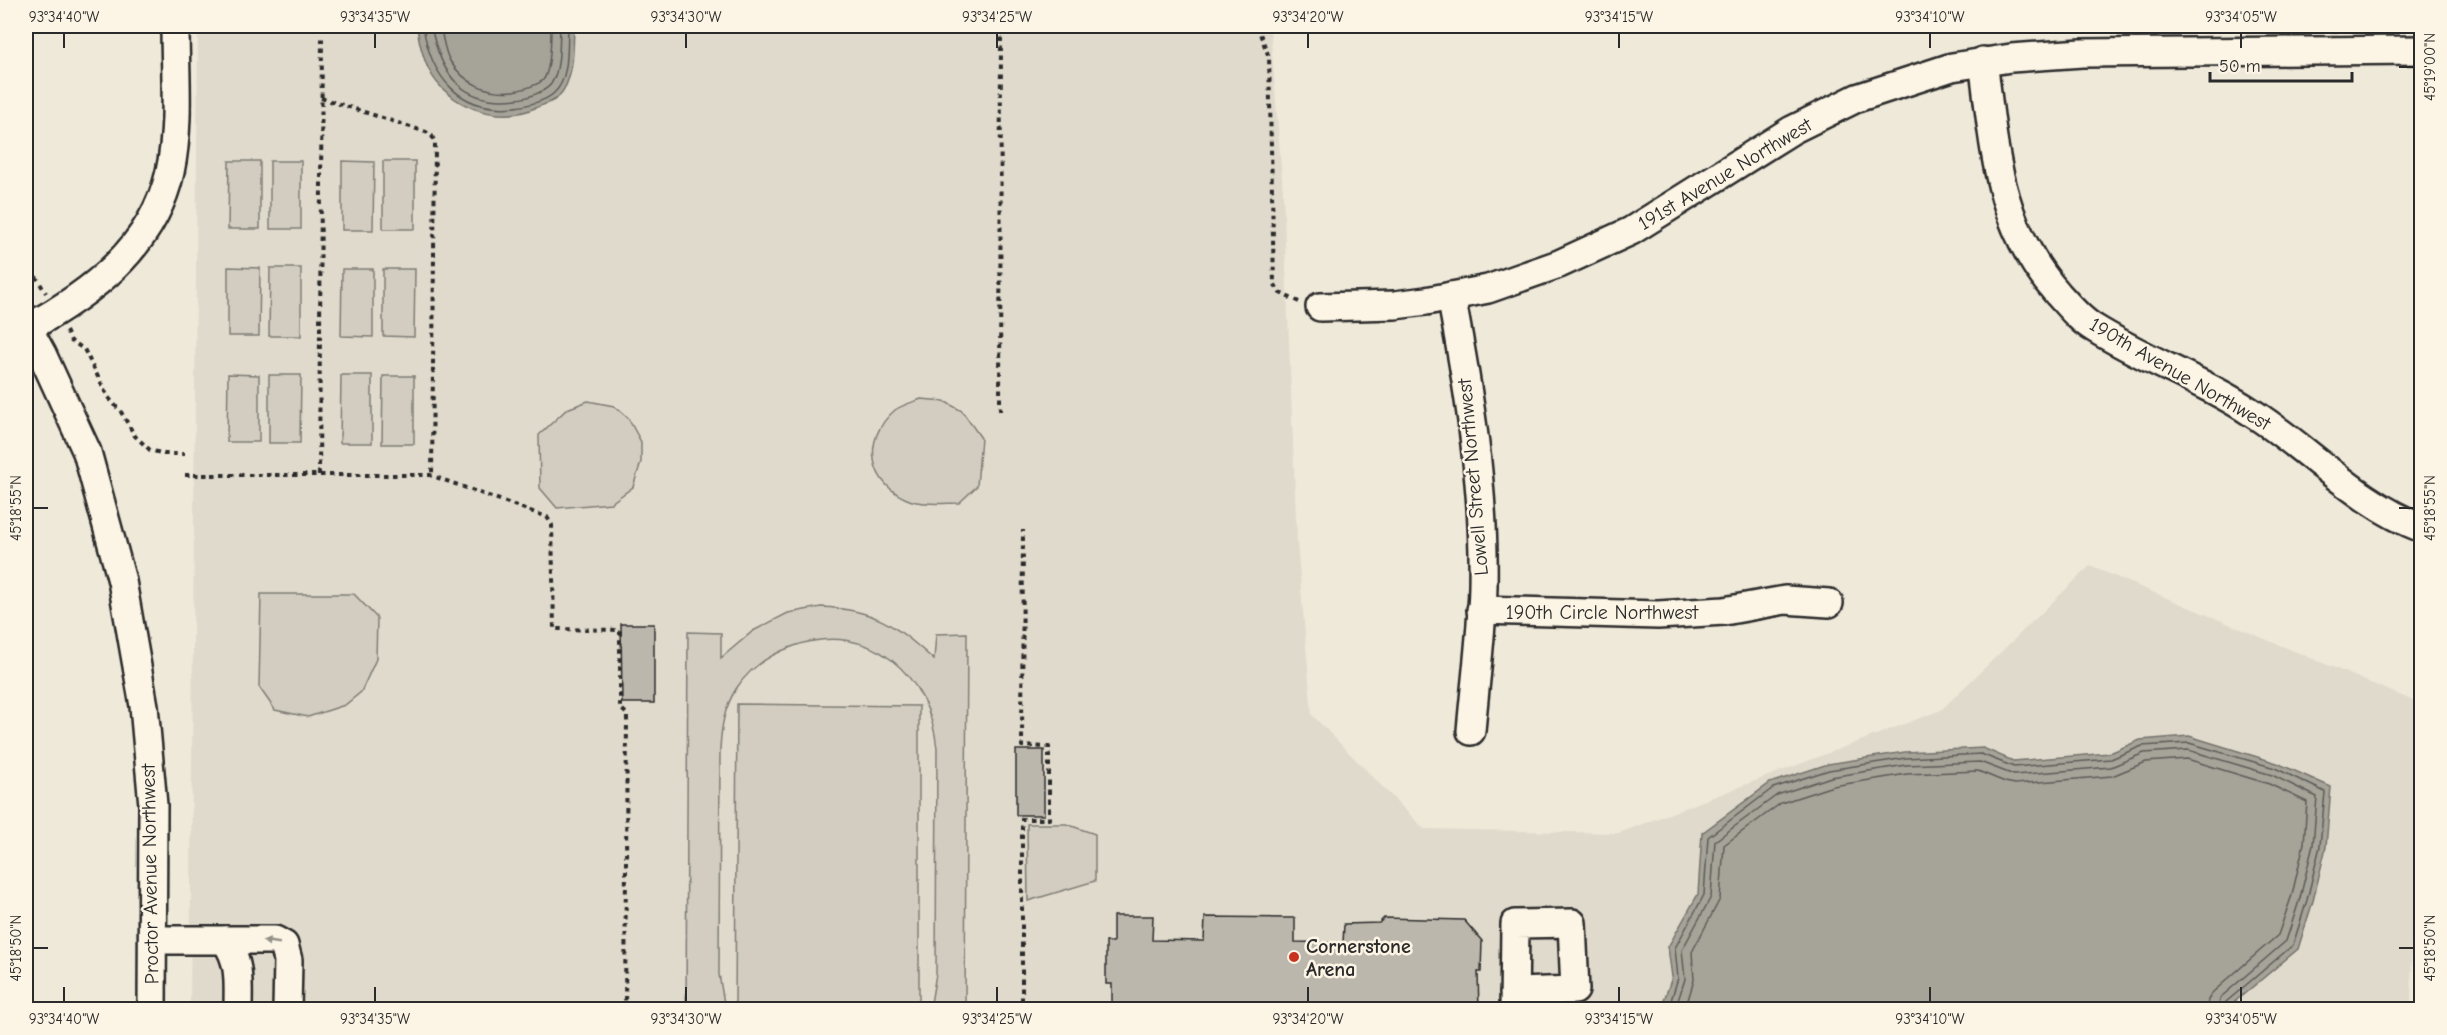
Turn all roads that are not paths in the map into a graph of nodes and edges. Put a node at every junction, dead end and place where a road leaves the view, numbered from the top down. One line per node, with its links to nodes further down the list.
1 (175, 26): 6 (street)
2 (2421, 50): 3 (street, 191st Avenue Northwest)
3 (1983, 61): 4 (street, 191st Avenue Northwest); 7 (street, 190th Avenue Northwest)
4 (1451, 297): 5 (street, 191st Avenue Northwest); 9 (street, Lowell Street Northwest)
5 (1320, 307)
6 (26, 327): 11 (street, Proctor Avenue Northwest)
7 (2421, 528)
8 (1829, 603): 9 (street, 190th Circle Northwest)
9 (1481, 610): 10 (street, Lowell Street Northwest)
10 (1471, 731)
11 (153, 940): 12 (street); 13 (street, Proctor Avenue Northwest)
12 (225, 940): 14 (street); 15 (street, one-way to 12)
13 (152, 1010)
14 (238, 1010)
15 (287, 1010)

